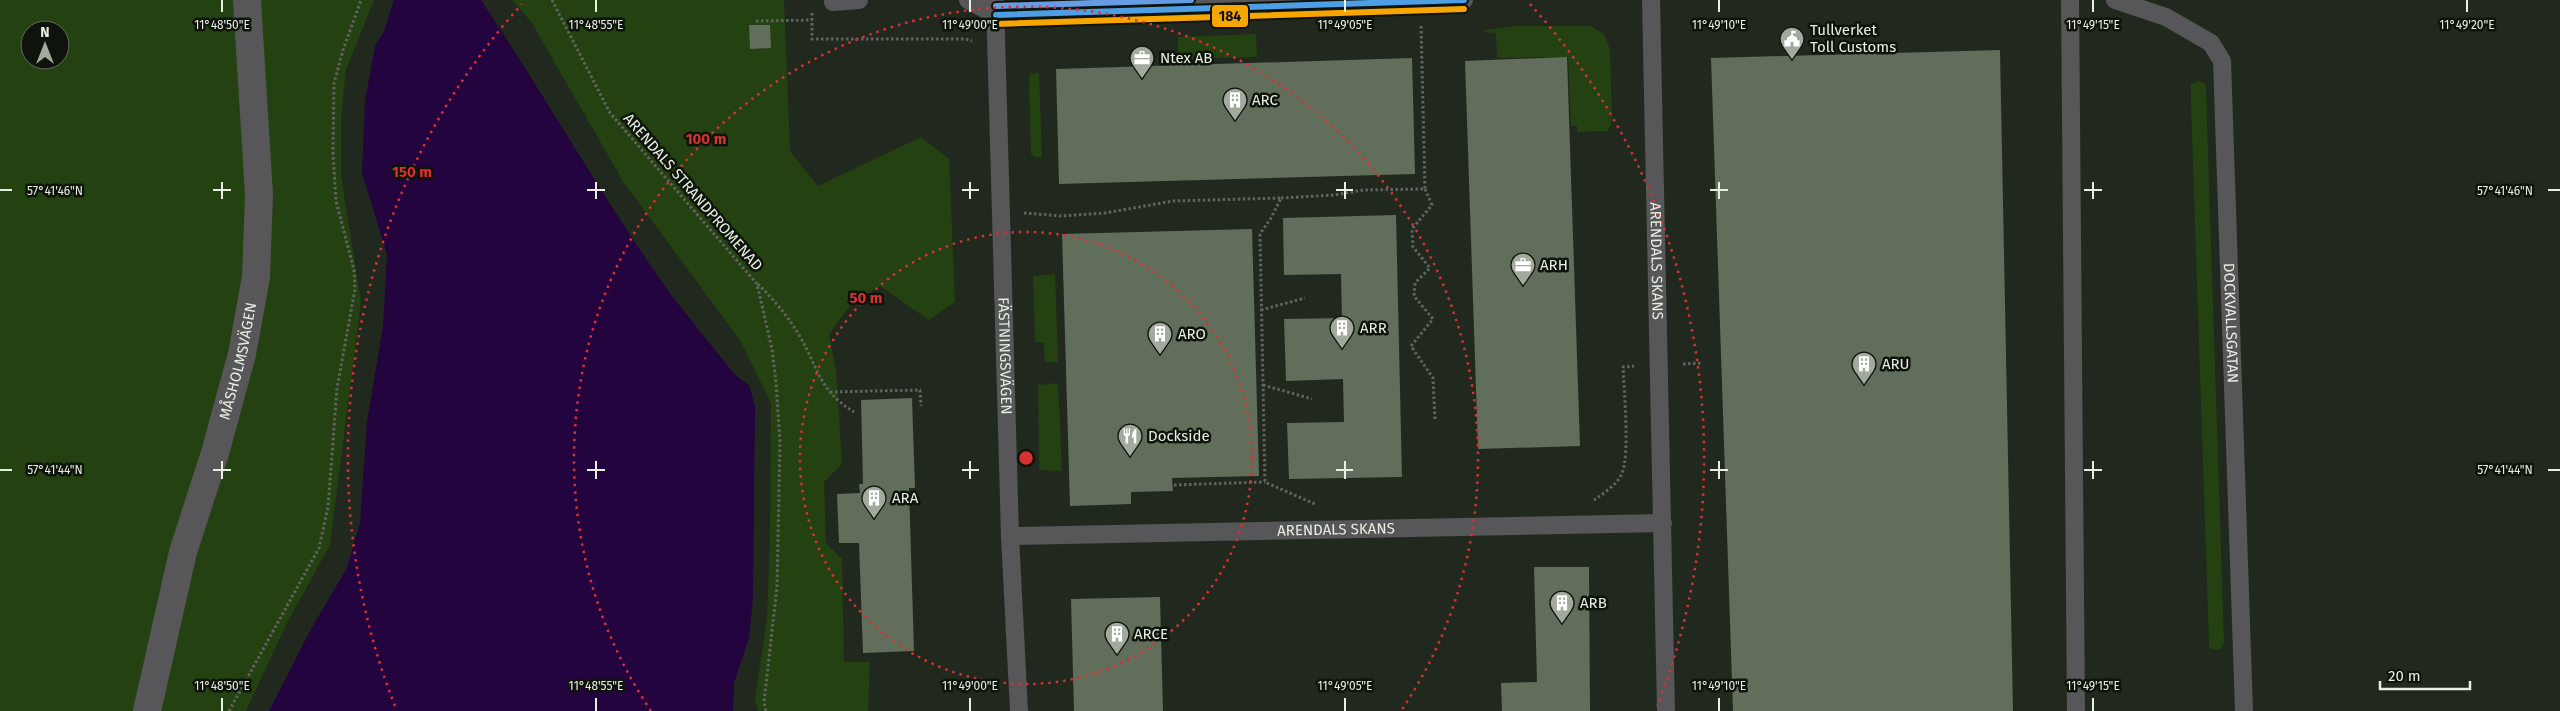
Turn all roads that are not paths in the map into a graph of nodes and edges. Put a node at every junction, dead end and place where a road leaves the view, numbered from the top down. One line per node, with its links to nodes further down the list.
1 (247, 0): 12 (street, MÅSHOLMSVÄGEN)
2 (859, 0): 8 (lane)
3 (968, 0): 9 (lane)
4 (1464, 0): 9 (lane)
5 (1651, 0): 10 (lane, ARENDALS SKANS)
6 (2070, 0): 15 (lane)
7 (2115, 0): 16 (lane, DOCKVALLSGATAN)
8 (833, 2)
9 (995, 7): 11 (lane, FÄSTNINGSVÄGEN)
10 (1663, 523): 11 (lane, ARENDALS SKANS); 14 (lane, ARENDALS SKANS)
11 (1010, 536): 13 (lane, FÄSTNINGSVÄGEN)
12 (147, 711)
13 (1019, 711)
14 (1666, 711)
15 (2076, 711)
16 (2244, 711)

